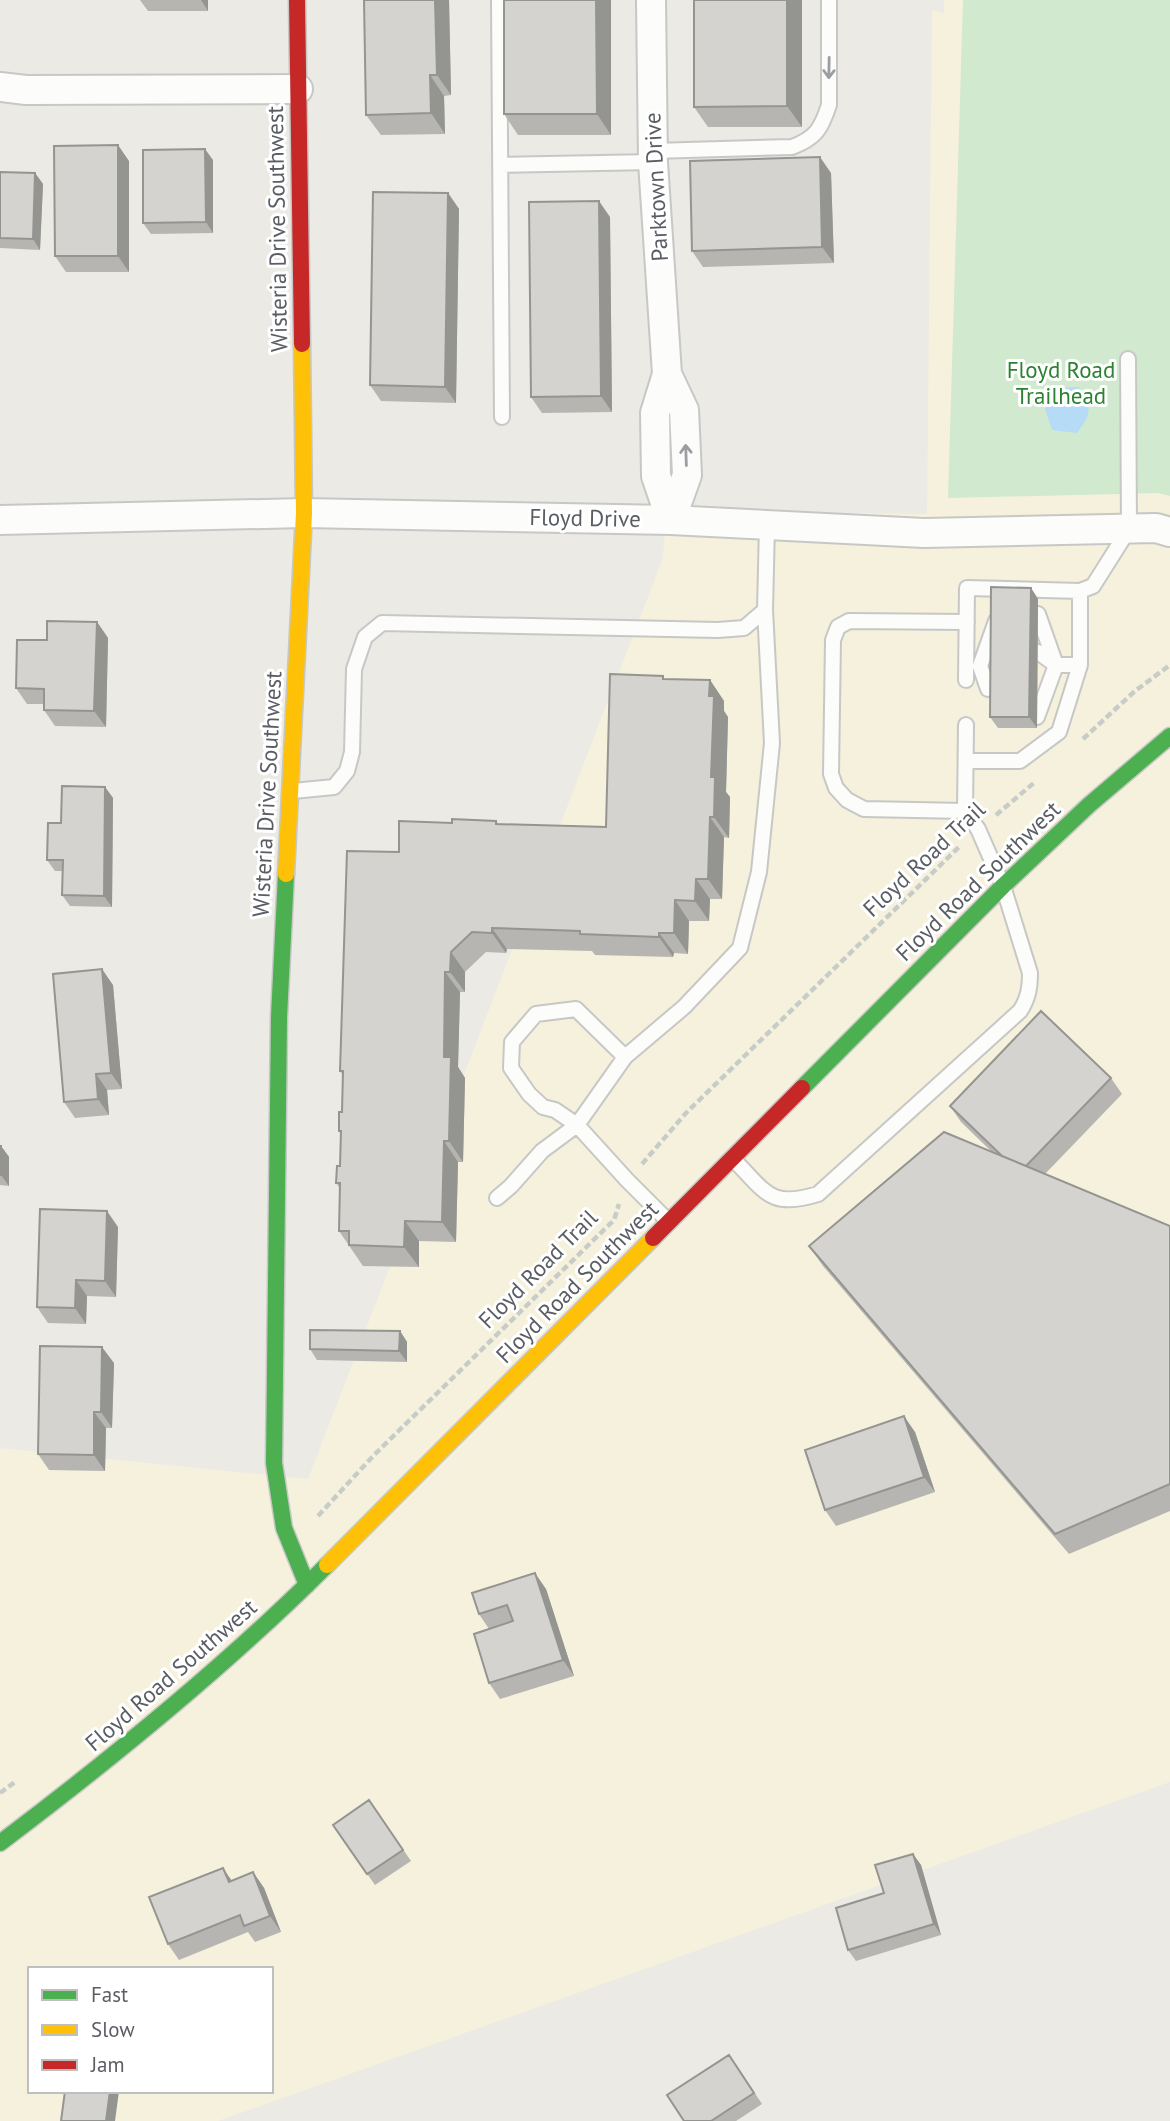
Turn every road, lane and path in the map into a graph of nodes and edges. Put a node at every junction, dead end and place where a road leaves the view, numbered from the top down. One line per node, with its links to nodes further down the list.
1 (297, 0): 6 (main road, Wisteria Drive Southwest)
2 (499, 0): 8 (lane)
3 (651, 0): 7 (street, Parktown Drive)
4 (829, 0): 7 (lane, one-way to 7)
5 (0, 87): 6 (street)
6 (298, 89): 11 (main road, Wisteria Drive Southwest)
7 (653, 157): 8 (lane); 13 (street, Parktown Drive)
8 (500, 165): 10 (lane)
9 (1128, 359): 15 (lane)
10 (502, 417)
11 (304, 513): 12 (street, Floyd Drive); 13 (street, Floyd Drive); 36 (main road, Wisteria Drive Southwest)
12 (0, 520)
13 (671, 520): 14 (street, Floyd Drive)
14 (767, 525): 15 (street, Floyd Drive); 18 (lane)
15 (1129, 528): 16 (street, Floyd Drive); 17 (lane)
16 (1170, 532)
17 (1080, 592): 21 (lane); 25 (lane)
18 (765, 610): 36 (lane); 40 (lane)
19 (999, 614): 27 (lane)
20 (1038, 614): 24 (lane)
21 (967, 622): 27 (lane); 37 (lane)
22 (999, 652): 27 (lane)
23 (1038, 652): 24 (lane)
24 (1056, 665): 25 (lane); 29 (lane); 30 (lane)
25 (1080, 665): 34 (lane)
26 (1170, 665): 33 (path)
27 (971, 671): 28 (lane)
28 (993, 688)
29 (1037, 688)
30 (1037, 718)
31 (966, 725): 34 (lane)
32 (1170, 736): 39 (main road, Floyd Road Southwest)
33 (1075, 746)
34 (966, 761): 37 (lane)
35 (1044, 774): 38 (path, Floyd Road Trail)
36 (290, 791): 46 (main road, Wisteria Drive Southwest)
37 (965, 811): 38 (lane)
38 (978, 829): 39 (lane); 43 (path, Floyd Road Trail)
39 (1003, 886): 42 (main road, Floyd Road Southwest); 42 (lane)
40 (625, 1057): 41 (lane); 41 (lane)
41 (576, 1125): 43 (lane); 44 (lane)
42 (733, 1159): 45 (main road, Floyd Road Southwest)
43 (627, 1181): 45 (lane); 46 (path, Floyd Road Trail)
44 (497, 1198)
45 (670, 1222): 47 (main road, Floyd Road Southwest)
46 (291, 1545): 47 (main road, Wisteria Drive Southwest)
47 (307, 1585): 50 (main road, Floyd Road Southwest)
48 (18, 1780): 49 (path)
49 (0, 1793)
50 (0, 1843)

